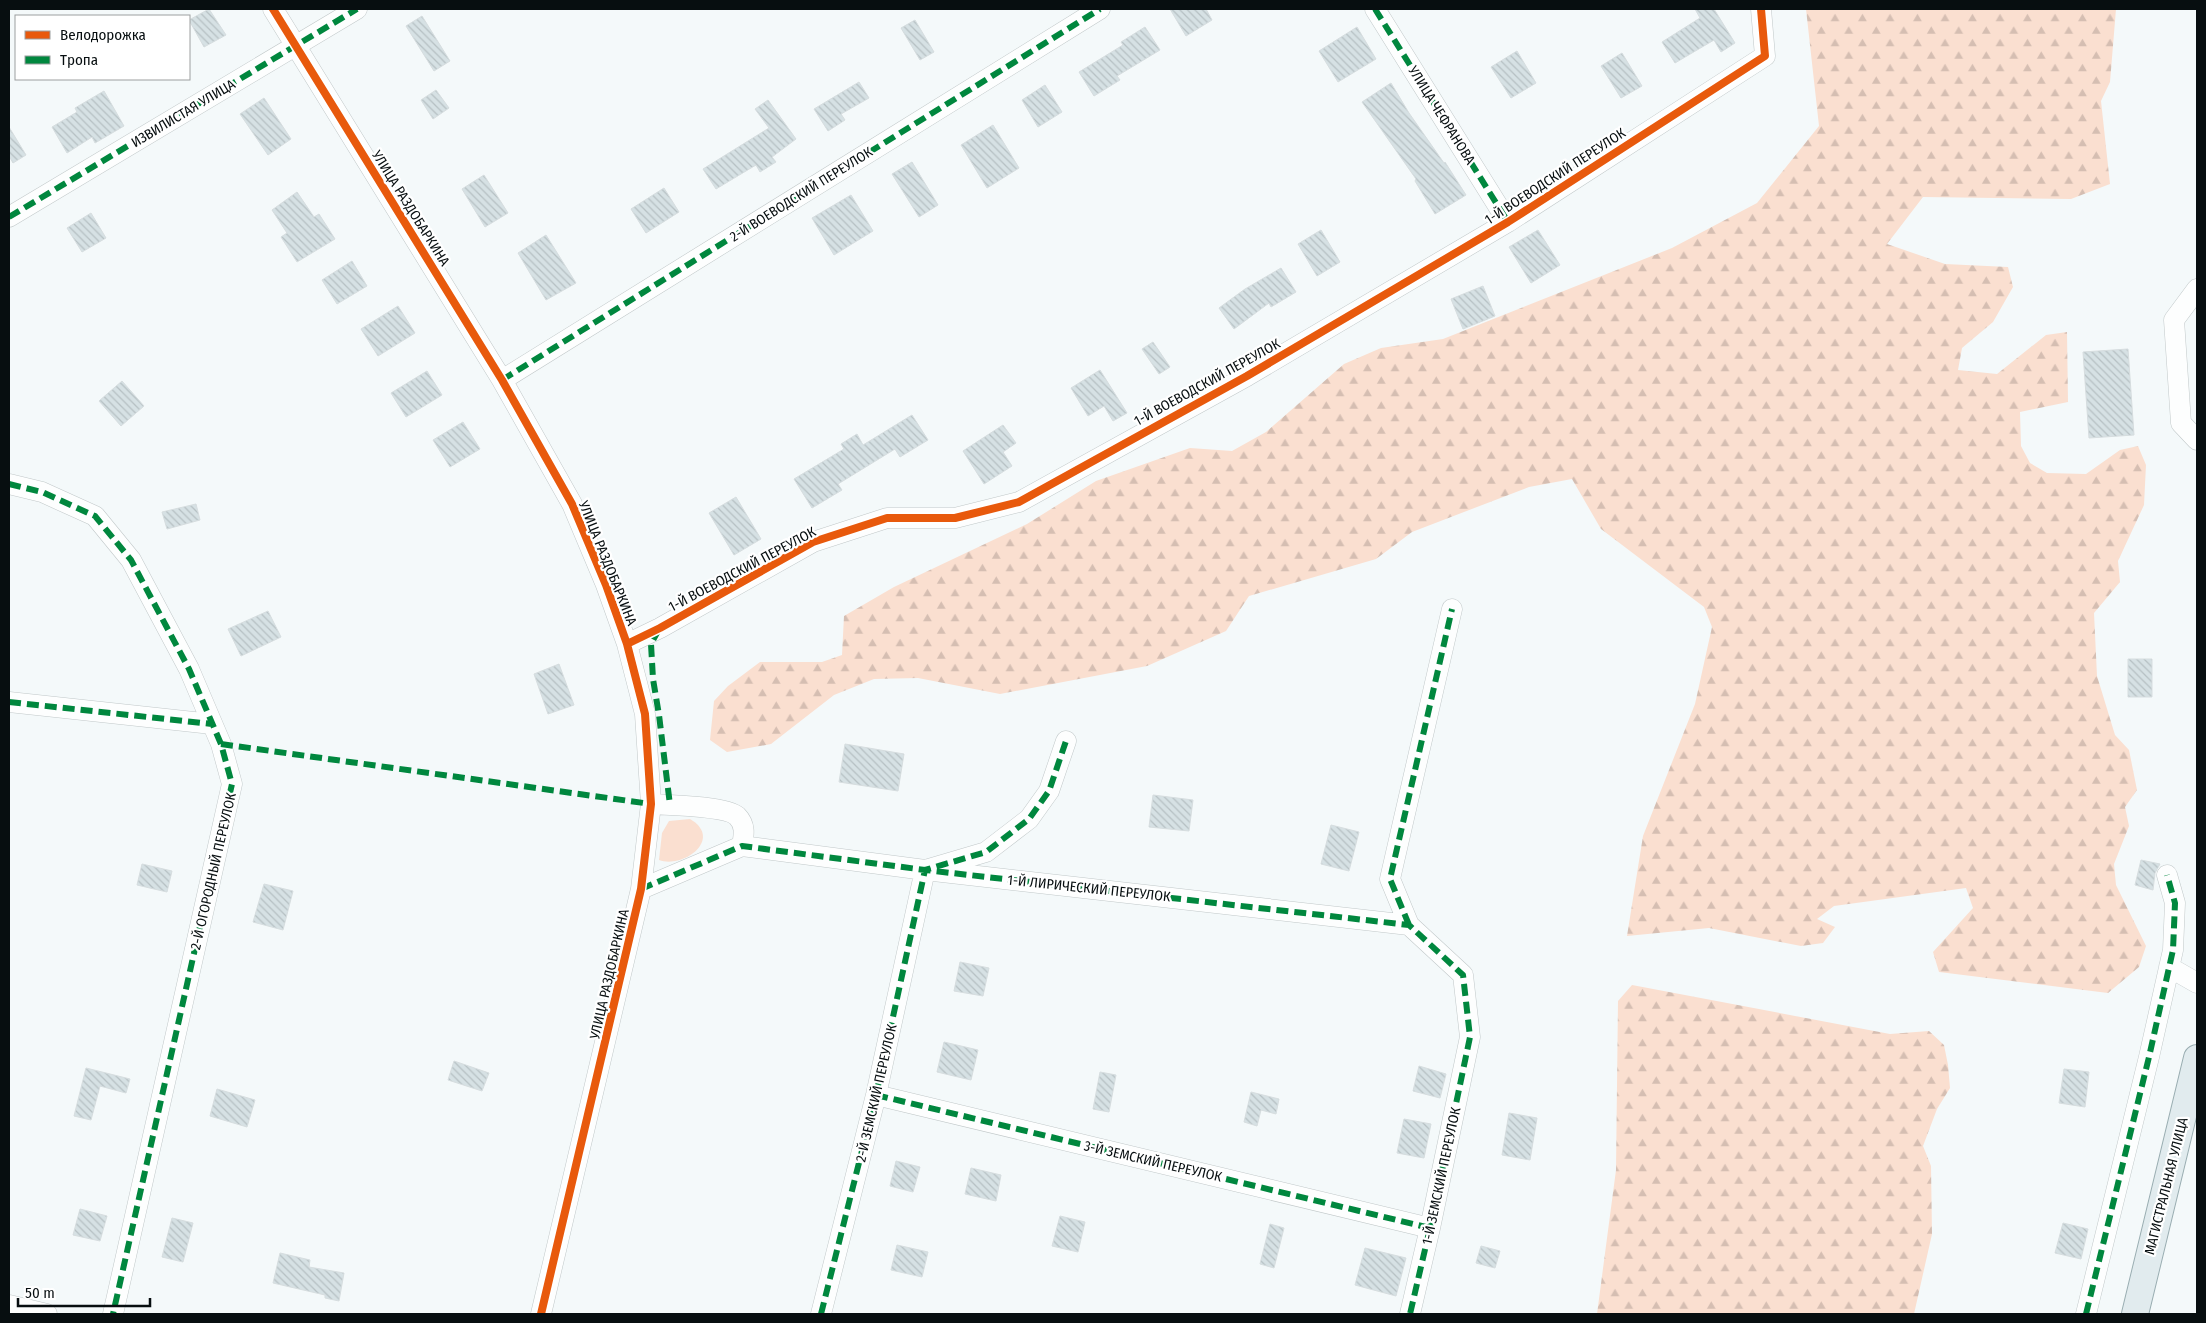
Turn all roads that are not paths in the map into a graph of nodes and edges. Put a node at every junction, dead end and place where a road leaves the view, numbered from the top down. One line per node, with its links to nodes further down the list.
1 (273, 9): 6 (street, УЛИЦА РАЗДОБАРКИНА)
2 (356, 9): 6 (street, ИЗВИЛИСТАЯ УЛИЦА)
3 (1100, 9): 10 (street, 2-Й ВОЕВОДСКИЙ ПЕРЕУЛОК)
4 (1375, 9): 8 (street, УЛИЦА ЧЕФРАНОВА)
5 (1761, 9): 8 (street, 1-Й ВОЕВОДСКИЙ ПЕРЕУЛОК)
6 (296, 46): 7 (street, ИЗВИЛИСТАЯ УЛИЦА); 10 (street, УЛИЦА РАЗДОБАРКИНА)
7 (9, 217)
8 (1508, 222): 14 (street, 1-Й ВОЕВОДСКИЙ ПЕРЕУЛОК)
9 (2197, 289): 11 (street)
10 (502, 380): 14 (street, УЛИЦА РАЗДОБАРКИНА)
11 (2197, 440)
12 (9, 484): 16 (street, 2-Й ОГОРОДНЫЙ ПЕРЕУЛОК)
13 (1452, 609): 23 (street)
14 (628, 644): 18 (street, УЛИЦА РАЗДОБАРКИНА)
15 (9, 702): 16 (street)
16 (212, 724): 31 (street, 2-Й ОГОРОДНЫЙ ПЕРЕУЛОК)
17 (1066, 741): 20 (street)
18 (651, 804): 19 (street); 22 (street, УЛИЦА РАЗДОБАРКИНА)
19 (742, 846): 20 (street, 1-Й ЛИРИЧЕСКИЙ ПЕРЕУЛОК); 22 (street)
20 (925, 870): 23 (street, 1-Й ЛИРИЧЕСКИЙ ПЕРЕУЛОК); 27 (street, 2-Й ЗЕМСКИЙ ПЕРЕУЛОК)
21 (2167, 875): 24 (street)
22 (641, 889): 32 (street, УЛИЦА РАЗДОБАРКИНА)
23 (1409, 925): 28 (street, 1-Й ЗЕМСКИЙ ПЕРЕУЛОК)
24 (2169, 967): 25 (street); 35 (street)
25 (2197, 983)
26 (2196, 1068): 36 (main road, МАГИСТРАЛЬНАЯ УЛИЦА)
27 (876, 1095): 28 (street, 3-Й ЗЕМСКИЙ ПЕРЕУЛОК); 33 (street, 2-Й ЗЕМСКИЙ ПЕРЕУЛОК)
28 (1430, 1228): 34 (street, 1-Й ЗЕМСКИЙ ПЕРЕУЛОК)
29 (9, 1305): 30 (street)
30 (47, 1314)
31 (113, 1314)
32 (541, 1314)
33 (821, 1314)
34 (1410, 1314)
35 (2086, 1314)
36 (2135, 1314)

